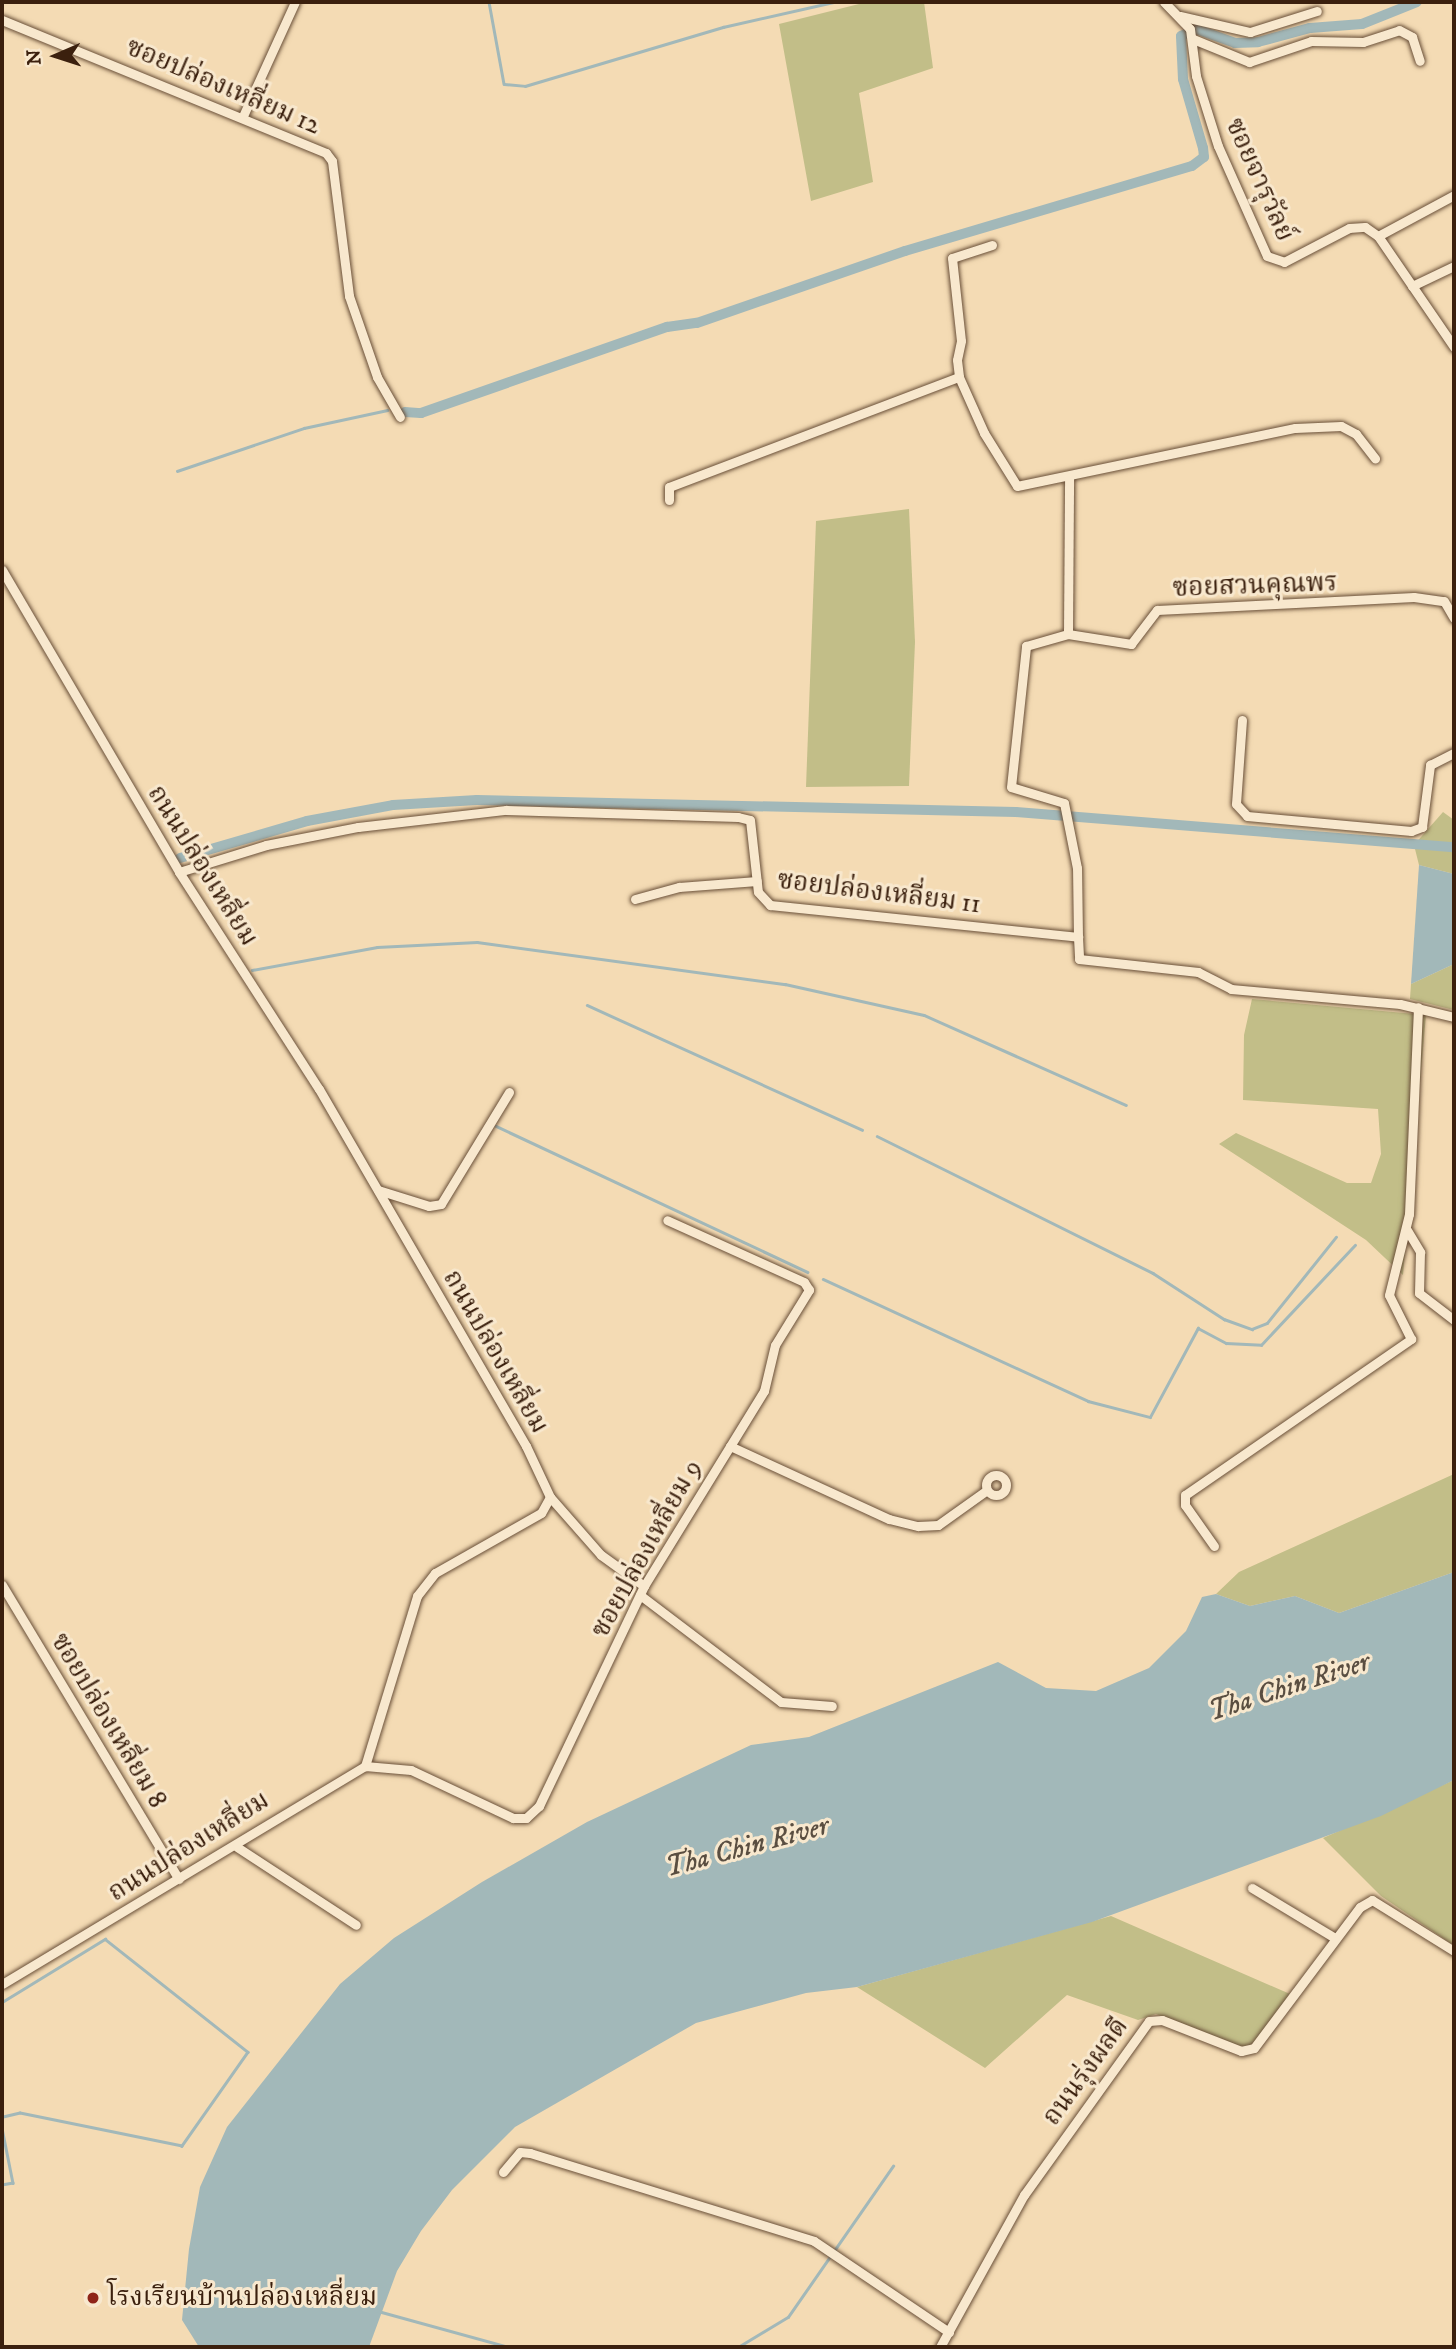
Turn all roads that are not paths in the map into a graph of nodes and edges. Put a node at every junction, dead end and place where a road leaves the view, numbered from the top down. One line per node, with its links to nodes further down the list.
1 (295, 2): 8 (street)
2 (1164, 2): 4 (street, ซอยจารุวัลย์)
3 (1317, 11): 4 (street)
4 (1180, 16): 6 (street, ซอยจารุวัลย์)
5 (2, 20): 8 (street, ซอยปล่องเหลี่ยม 12)
6 (1193, 39): 7 (street); 10 (street, ซอยจารุวัลย์)
7 (1420, 61)
8 (243, 116): 16 (street, ซอยปล่องเหลี่ยม 12)
9 (1454, 195): 10 (street)
10 (1378, 236): 13 (street)
11 (992, 245): 15 (street)
12 (1454, 266): 13 (street)
13 (1412, 286): 14 (street)
14 (1454, 344)
15 (959, 377): 18 (street); 19 (street)
16 (400, 417)
17 (1375, 458): 18 (street)
18 (1069, 479): 23 (street)
19 (669, 500)
20 (2, 570): 26 (street, ถนนปล่องเหลี่ยม)
21 (1451, 606): 22 (street, ซอยสวนคุณพร); 23 (street, ซอยสวนคุณพร)
22 (1454, 618)
23 (1068, 635): 29 (street, ซอยสวนคุณพร)
24 (1242, 720): 25 (street)
25 (1454, 753)
26 (178, 872): 27 (street, ซอยปล่องเหลี่ยม 11); 33 (street, ถนนปล่องเหลี่ยม)
27 (757, 881): 28 (street); 29 (street, ซอยปล่องเหลี่ยม 11)
28 (635, 899)
29 (1078, 937): 30 (street)
30 (1418, 1007): 31 (street); 35 (street)
31 (1454, 1017)
32 (509, 1092): 33 (street)
33 (378, 1190): 39 (street, ถนนปล่องเหลี่ยม)
34 (667, 1220): 37 (street, ซอยปล่องเหลี่ยม 9)
35 (1406, 1230): 36 (street); 40 (street)
36 (1454, 1320)
37 (730, 1446): 38 (street); 42 (street, ซอยปล่องเหลี่ยม 9)
38 (987, 1490)
39 (550, 1497): 42 (street, ถนนปล่องเหลี่ยม); 44 (street)
40 (1214, 1546)
41 (2, 1584): 46 (street, ซอยปล่องเหลี่ยม 8)
42 (642, 1591): 43 (street, ถนนปล่องเหลี่ยม); 44 (street, ซอยปล่องเหลี่ยม 9)
43 (832, 1706)
44 (365, 1766): 45 (street, ถนนปล่องเหลี่ยม)
45 (237, 1847): 46 (street, ถนนปล่องเหลี่ยม); 48 (street)
46 (179, 1879): 51 (street, ถนนปล่องเหลี่ยม)
47 (1252, 1888): 49 (street)
48 (356, 1925)
49 (1335, 1938): 50 (street, ถนนรุ่งผลดี); 53 (street, ถนนรุ่งผลดี)
50 (1454, 1951)
51 (2, 1984)
52 (503, 2172): 53 (street)
53 (949, 2332): 54 (street, ถนนรุ่งผลดี)
54 (940, 2347)

